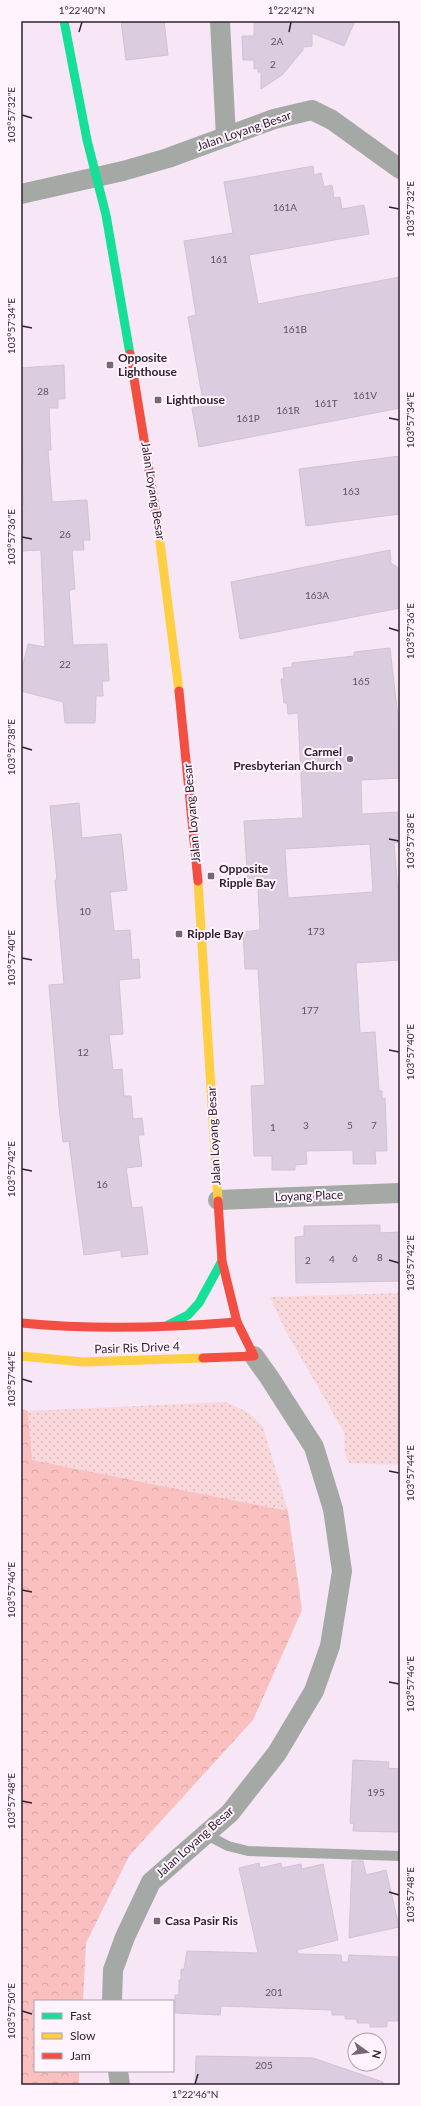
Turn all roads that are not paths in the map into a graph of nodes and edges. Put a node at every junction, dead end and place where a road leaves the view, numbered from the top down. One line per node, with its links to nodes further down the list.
1 (64, 21): 5 (street, Jalan Loyang Besar)
2 (220, 21): 3 (street)
3 (226, 138): 4 (street, Jalan Loyang Besar); 5 (street, Jalan Loyang Besar)
4 (400, 169)
5 (97, 178): 6 (street); 8 (street, Jalan Loyang Besar)
6 (21, 194)
7 (400, 1193): 8 (street, Loyang Place)
8 (218, 1200): 9 (street, Jalan Loyang Besar)
9 (222, 1261): 10 (street, Jalan Loyang Besar); 12 (street)
10 (237, 1322): 12 (street, Pasir Ris Drive 4); 14 (street, Jalan Loyang Besar)
11 (21, 1323): 12 (street, Pasir Ris Drive 4)
12 (164, 1328)
13 (21, 1356): 14 (street, Pasir Ris Drive 4)
14 (254, 1356): 15 (street, Jalan Loyang Besar)
15 (205, 1834): 16 (lane); 17 (street, Jalan Loyang Besar)
16 (400, 1856)
17 (112, 2000)
18 (118, 2072): 19 (street)
19 (120, 2085)

